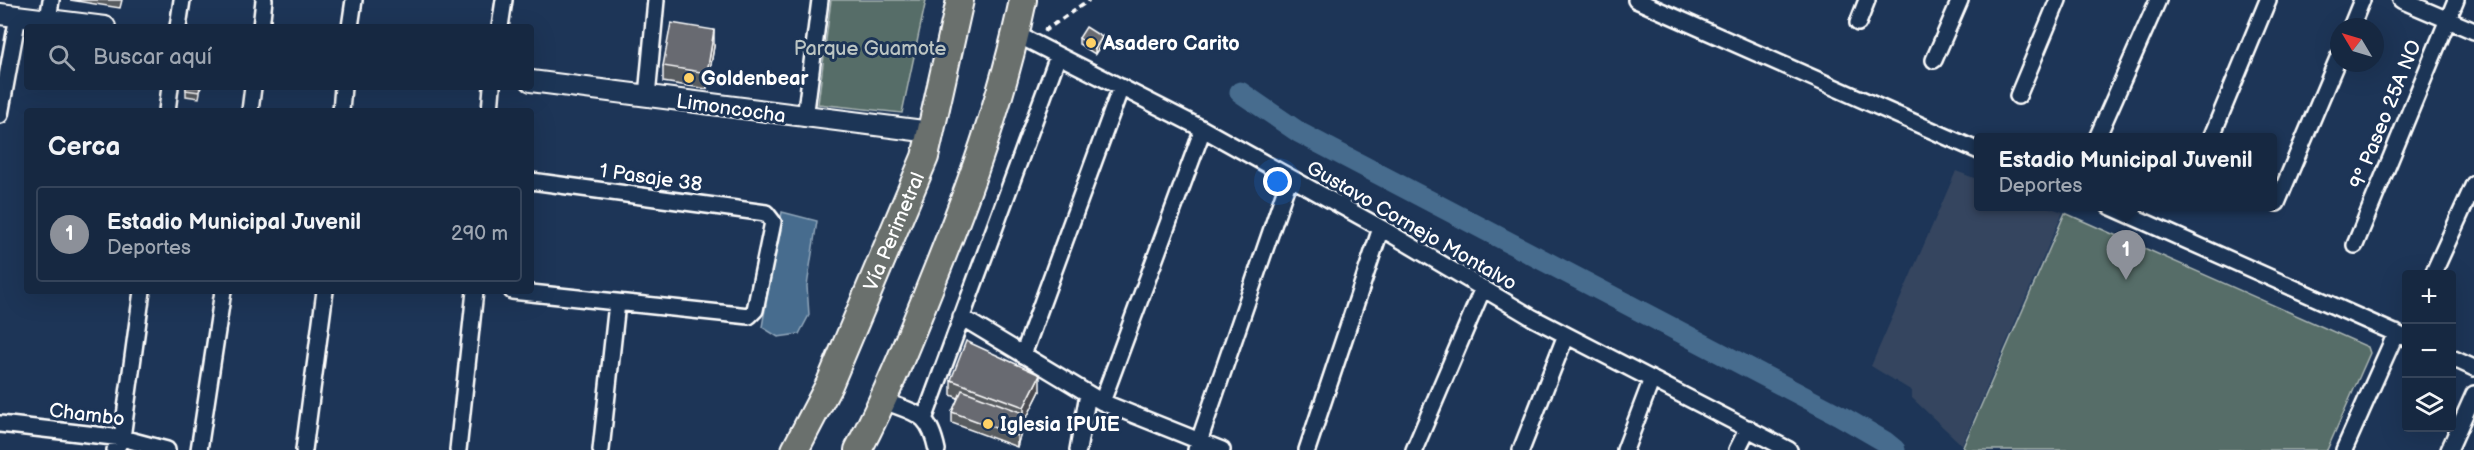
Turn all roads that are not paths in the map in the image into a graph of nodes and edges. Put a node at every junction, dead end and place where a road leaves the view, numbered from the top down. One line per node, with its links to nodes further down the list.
1 (51, 0): 21 (street)
2 (182, 0): 25 (street)
3 (264, 0): 26 (street)
4 (354, 0): 27 (street)
5 (504, 0): 28 (street)
6 (657, 0): 40 (street)
7 (820, 0): 47 (street)
8 (960, 0): 49 (highway, Vía Perimetral)
9 (1023, 0): 30 (highway)
10 (1636, 0): 52 (street)
11 (1867, 0): 23 (street)
12 (1960, 0): 32 (street)
13 (2058, 0): 41 (street)
14 (2158, 0): 50 (street)
15 (2268, 0): 51 (street)
16 (2362, 0): 20 (street)
17 (2401, 0): 22 (street)
18 (2456, 0): 22 (street, 9º Paseo 25A NO)
19 (9, 15): 21 (street); 46 (street)
20 (2355, 18)
21 (48, 20): 24 (street)
22 (2447, 20): 29 (street); 59 (street, 9º Paseo 25A NO)
23 (1858, 23)
24 (81, 24)
25 (178, 24)
26 (261, 24)
27 (350, 24)
28 (500, 24)
29 (2474, 31)
30 (1026, 39): 31 (street, Gustavo Cornejo Montalvo); 77 (highway)
31 (1058, 56): 35 (street, Gustavo Cornejo Montalvo); 68 (street)
32 (1934, 60)
33 (2332, 72): 56 (street)
34 (534, 81): 40 (street, Limoncocha)
35 (1121, 87): 48 (street, Gustavo Cornejo Montalvo); 71 (street)
36 (170, 90): 42 (street)
37 (252, 90): 43 (street)
38 (343, 90): 44 (street)
39 (492, 90): 45 (street)
40 (647, 96): 47 (street, Limoncocha)
41 (2018, 96)
42 (167, 108)
43 (250, 108)
44 (341, 108)
45 (490, 108)
46 (0, 115)
47 (806, 118): 49 (street, Limoncocha)
48 (1203, 129): 53 (street, Gustavo Cornejo Montalvo); 76 (street)
49 (930, 132): 88 (highway, Vía Perimetral)
50 (2099, 133)
51 (2213, 133)
52 (1974, 149)
53 (1289, 179): 58 (street, Gustavo Cornejo Montalvo); 82 (street)
54 (534, 182): 67 (street, 1 Pasaje 38)
55 (2474, 184): 60 (street)
56 (2277, 203)
57 (2118, 211): 70 (street)
58 (1381, 228): 61 (street, Gustavo Cornejo Montalvo); 93 (street)
59 (2355, 245)
60 (2435, 270)
61 (1483, 288): 69 (street, Gustavo Cornejo Montalvo); 94 (street)
62 (142, 294): 81 (street)
63 (223, 294): 84 (street)
64 (325, 294): 85 (street)
65 (475, 294): 86 (street)
66 (534, 294): 67 (street)
67 (617, 303): 87 (street)
68 (961, 317): 71 (street); 78 (street)
69 (1566, 335): 74 (street, Gustavo Cornejo Montalvo); 95 (street)
70 (2401, 335): 99 (street)
71 (1023, 355): 76 (street)
72 (2456, 360): 73 (street)
73 (2474, 368)
74 (1652, 379): 80 (street, Gustavo Cornejo Montalvo); 96 (street)
75 (2474, 394): 100 (street)
76 (1095, 398): 82 (street); 91 (street)
77 (884, 401): 78 (street); 89 (highway)
78 (925, 417): 90 (street)
79 (0, 424): 81 (street, Chambo)
80 (1748, 428): 97 (street); 98 (street, Gustavo Cornejo Montalvo)
81 (118, 444): 83 (street, Chambo)
82 (1198, 445): 92 (street)
83 (167, 450)
84 (199, 450)
85 (304, 450)
86 (458, 450)
87 (601, 450)
88 (795, 450)
89 (858, 450)
90 (937, 450)
91 (1078, 450)
92 (1222, 450)
93 (1307, 450)
94 (1414, 450)
95 (1521, 450)
96 (1625, 450)
97 (1737, 450)
98 (1789, 450)
99 (2344, 450)
100 (2450, 450)

